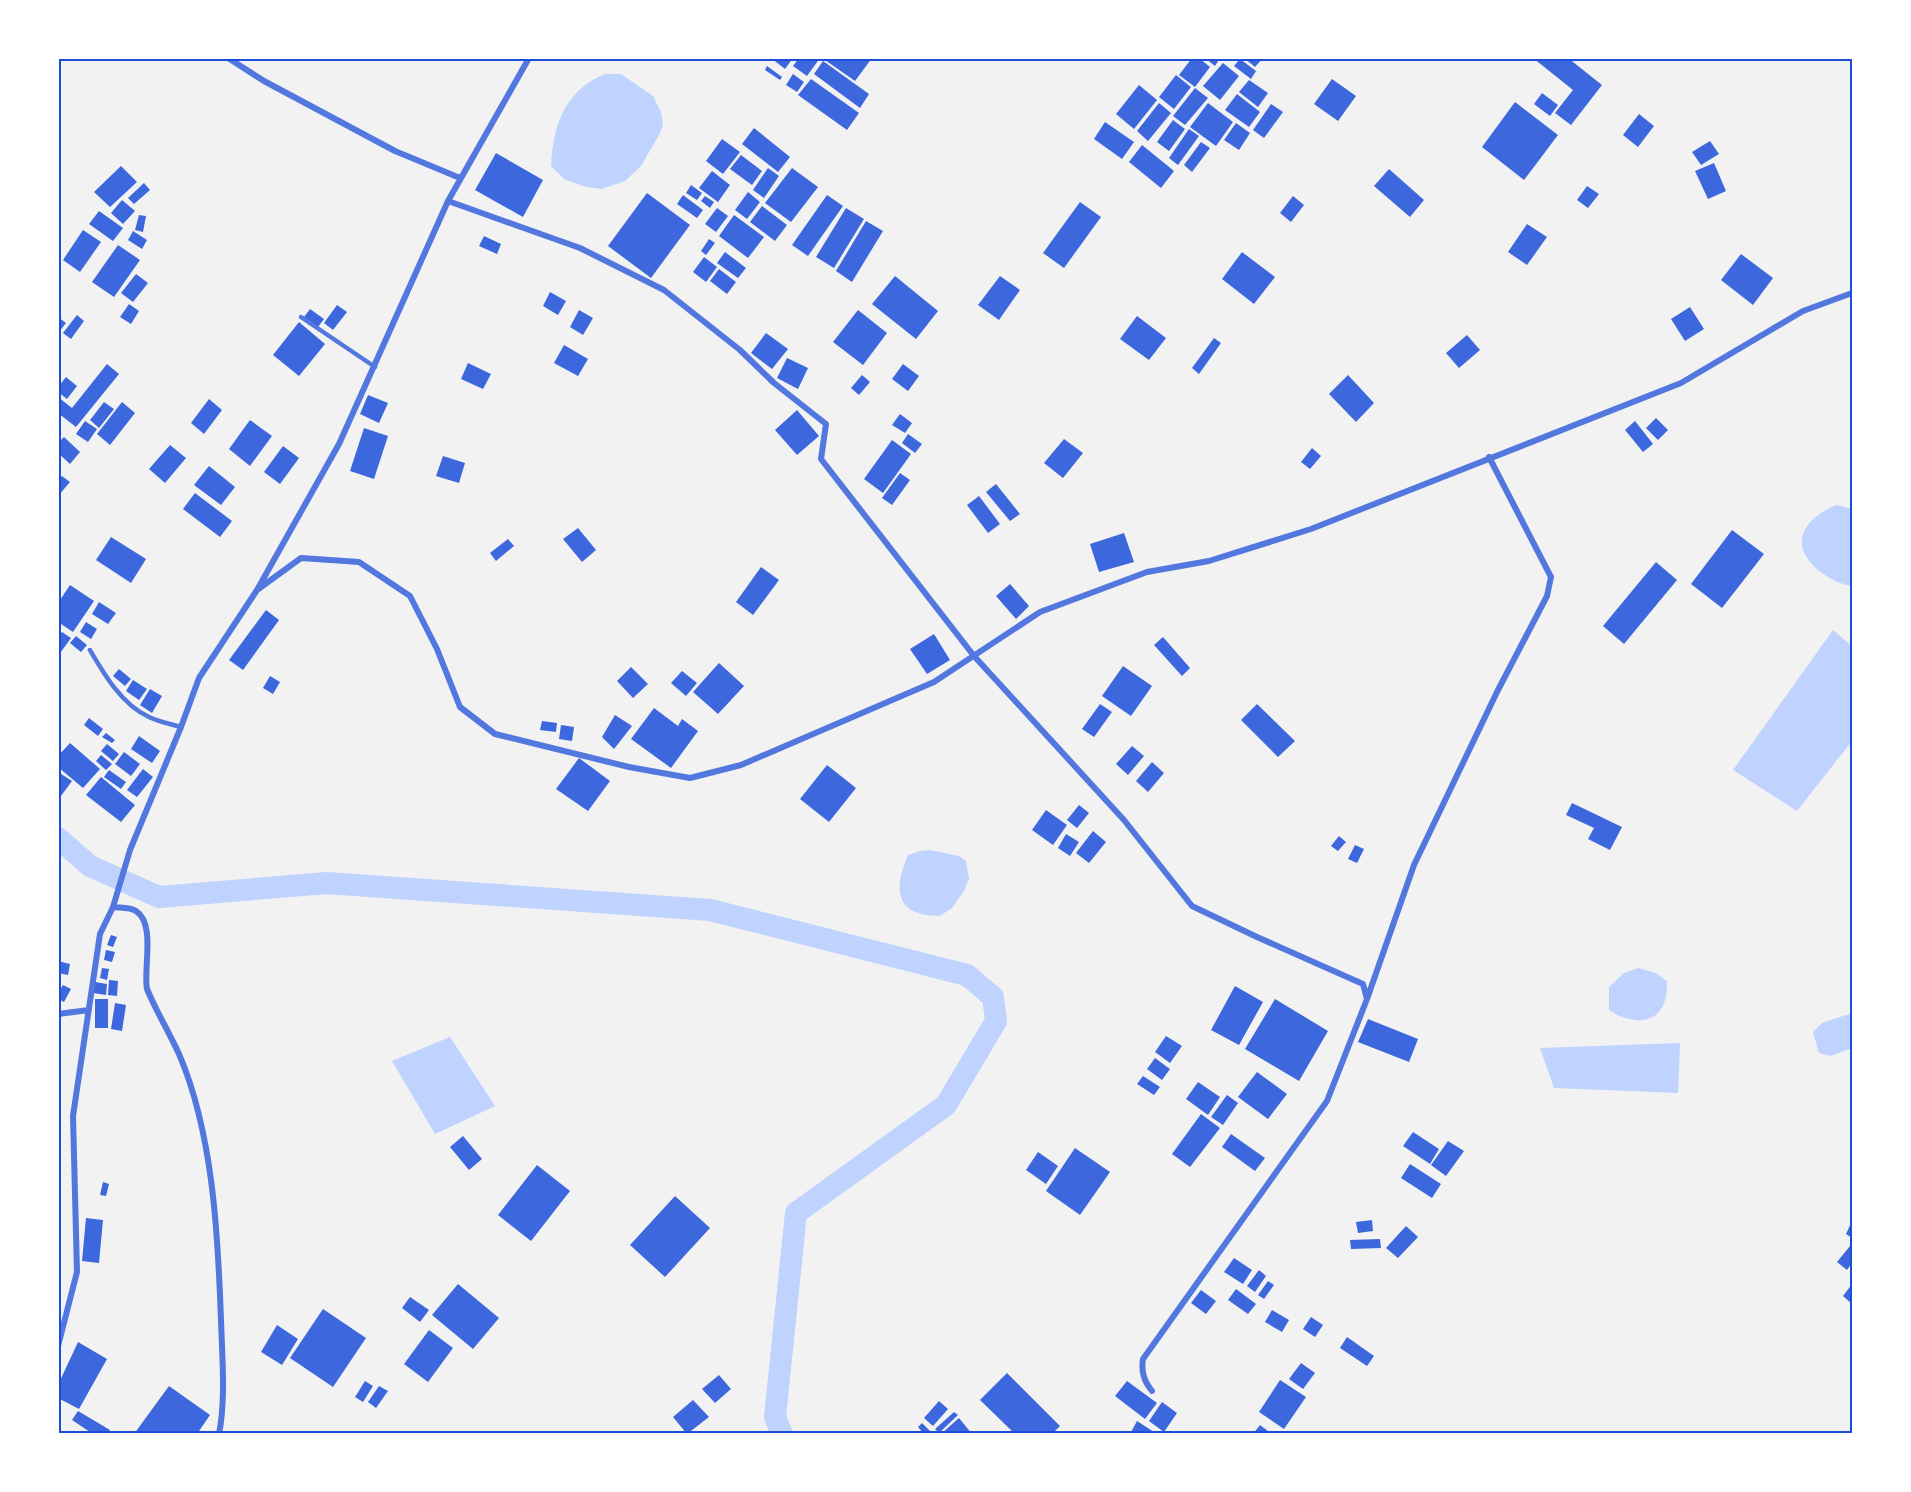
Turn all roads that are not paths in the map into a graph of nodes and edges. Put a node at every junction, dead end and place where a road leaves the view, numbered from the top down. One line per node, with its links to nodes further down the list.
1 (228, 58): 3 (street)
2 (529, 58): 3 (street)
3 (460, 178): 4 (street)
4 (448, 201): 7 (street); 11 (street)
5 (1852, 293): 8 (street)
6 (301, 317): 7 (lane)
7 (375, 368): 9 (street)
8 (1489, 458): 11 (street); 14 (street)
9 (257, 590): 11 (street); 12 (street)
10 (90, 650): 12 (lane)
11 (974, 656): 14 (street)
12 (181, 727): 13 (street)
13 (113, 907): 15 (street); 19 (street)
14 (1367, 999): 18 (street)
15 (89, 1010): 16 (street); 17 (street)
16 (58, 1014)
17 (58, 1346)
18 (1152, 1391)
19 (219, 1434)

